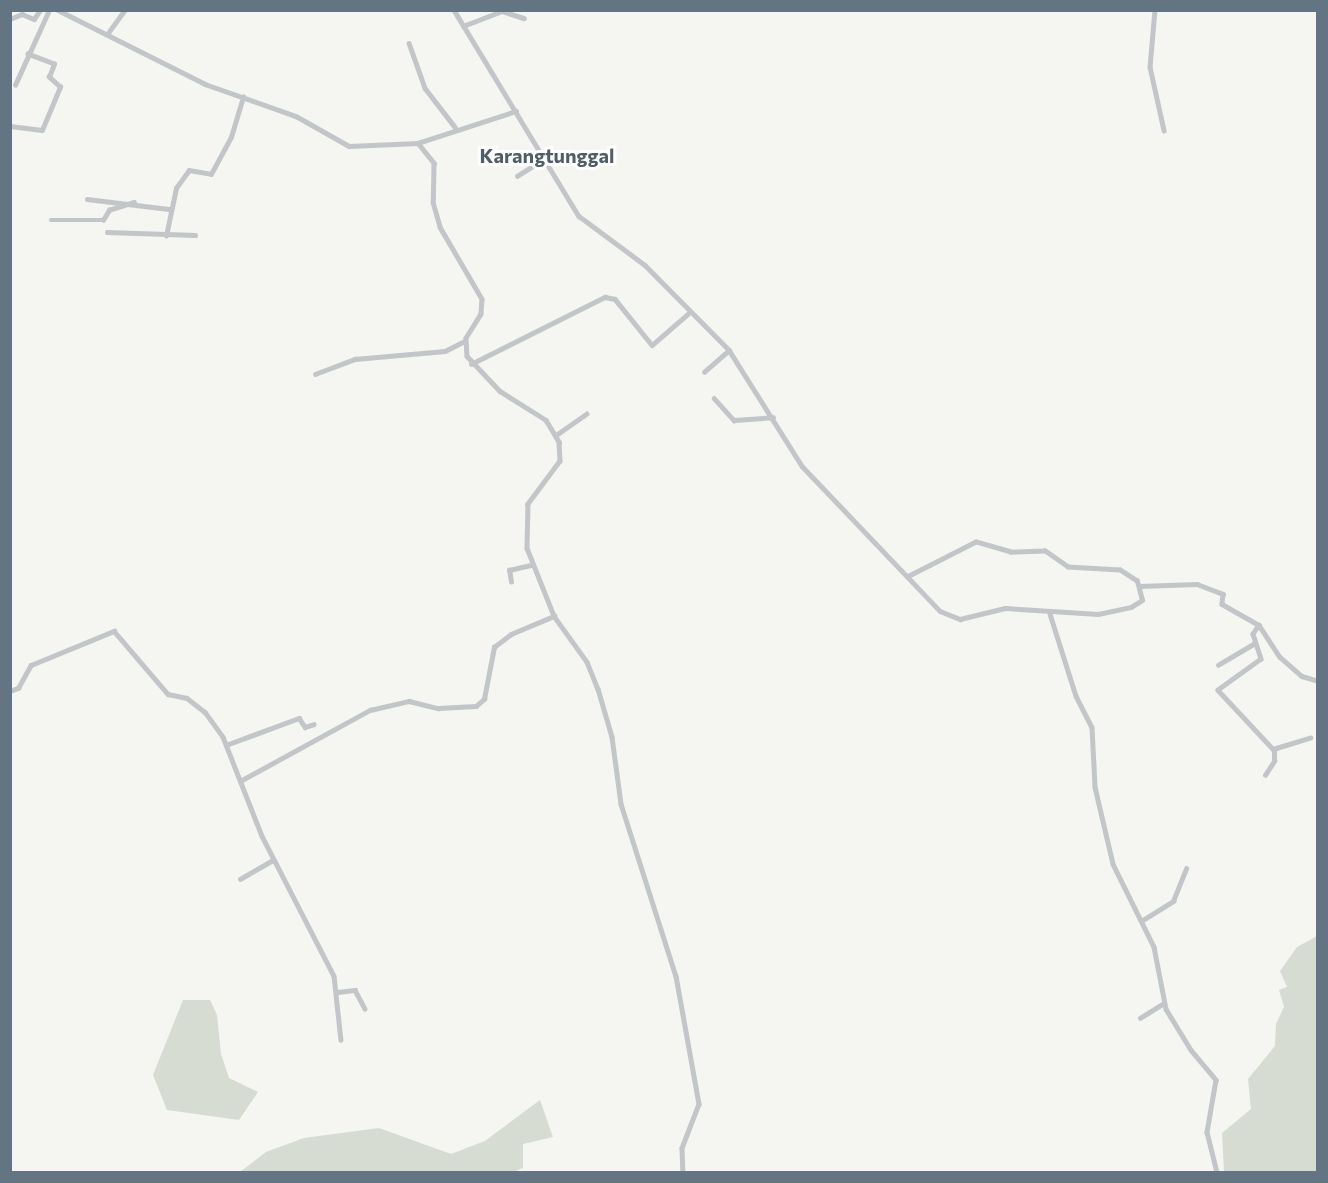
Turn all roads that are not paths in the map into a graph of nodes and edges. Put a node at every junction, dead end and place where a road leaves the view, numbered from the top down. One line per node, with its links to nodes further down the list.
1 (40, 10): 9 (street)
2 (49, 10): 13 (street)
3 (58, 10): 11 (street)
4 (125, 10): 11 (street)
5 (454, 10): 10 (street)
6 (1155, 10): 19 (street)
7 (494, 12): 8 (street); 10 (street)
8 (524, 18)
9 (10, 19)
10 (462, 26): 16 (street)
11 (108, 33): 15 (street)
12 (409, 43): 18 (street)
13 (28, 54): 14 (street); 17 (street)
14 (15, 85)
15 (243, 97): 20 (street); 25 (street)
16 (516, 111): 18 (street); 21 (street)
17 (10, 126)
18 (455, 127): 20 (street)
19 (1164, 129)
20 (418, 143): 31 (street)
21 (547, 157): 22 (street); 30 (street)
22 (517, 176)
23 (87, 199): 24 (street)
24 (134, 202): 25 (street); 26 (street)
25 (170, 210): 28 (street)
26 (51, 220)
27 (107, 232): 28 (street)
28 (166, 236): 29 (street)
29 (195, 236)
30 (690, 312): 32 (street); 33 (street)
31 (465, 341): 33 (street); 35 (street)
32 (729, 350): 34 (street); 38 (street)
33 (471, 364): 39 (street)
34 (704, 372)
35 (315, 374)
36 (714, 398): 38 (street)
37 (586, 414): 39 (street)
38 (773, 417): 41 (street)
39 (556, 435): 40 (street)
40 (531, 565): 42 (street); 45 (street)
41 (909, 576): 43 (street); 44 (street)
42 (511, 582)
43 (1139, 586): 44 (street); 46 (street)
44 (1050, 614): 60 (street)
45 (554, 616): 56 (street); 66 (street)
46 (1259, 625): 47 (street); 49 (street)
47 (1255, 643): 48 (street); 54 (street)
48 (1218, 665)
49 (1317, 681)
50 (10, 691): 53 (street)
51 (314, 724): 53 (street)
52 (1310, 738): 54 (street)
53 (226, 745): 56 (street)
54 (1274, 750): 55 (street)
55 (1265, 775)
56 (242, 780): 57 (street)
57 (273, 860): 59 (street); 61 (street)
58 (1186, 869): 60 (street)
59 (240, 879)
60 (1143, 920): 62 (street)
61 (338, 992): 63 (street); 65 (street)
62 (1164, 1003): 64 (street); 67 (street)
63 (365, 1009)
64 (1140, 1018)
65 (341, 1040)
66 (683, 1173)
67 (1217, 1173)

